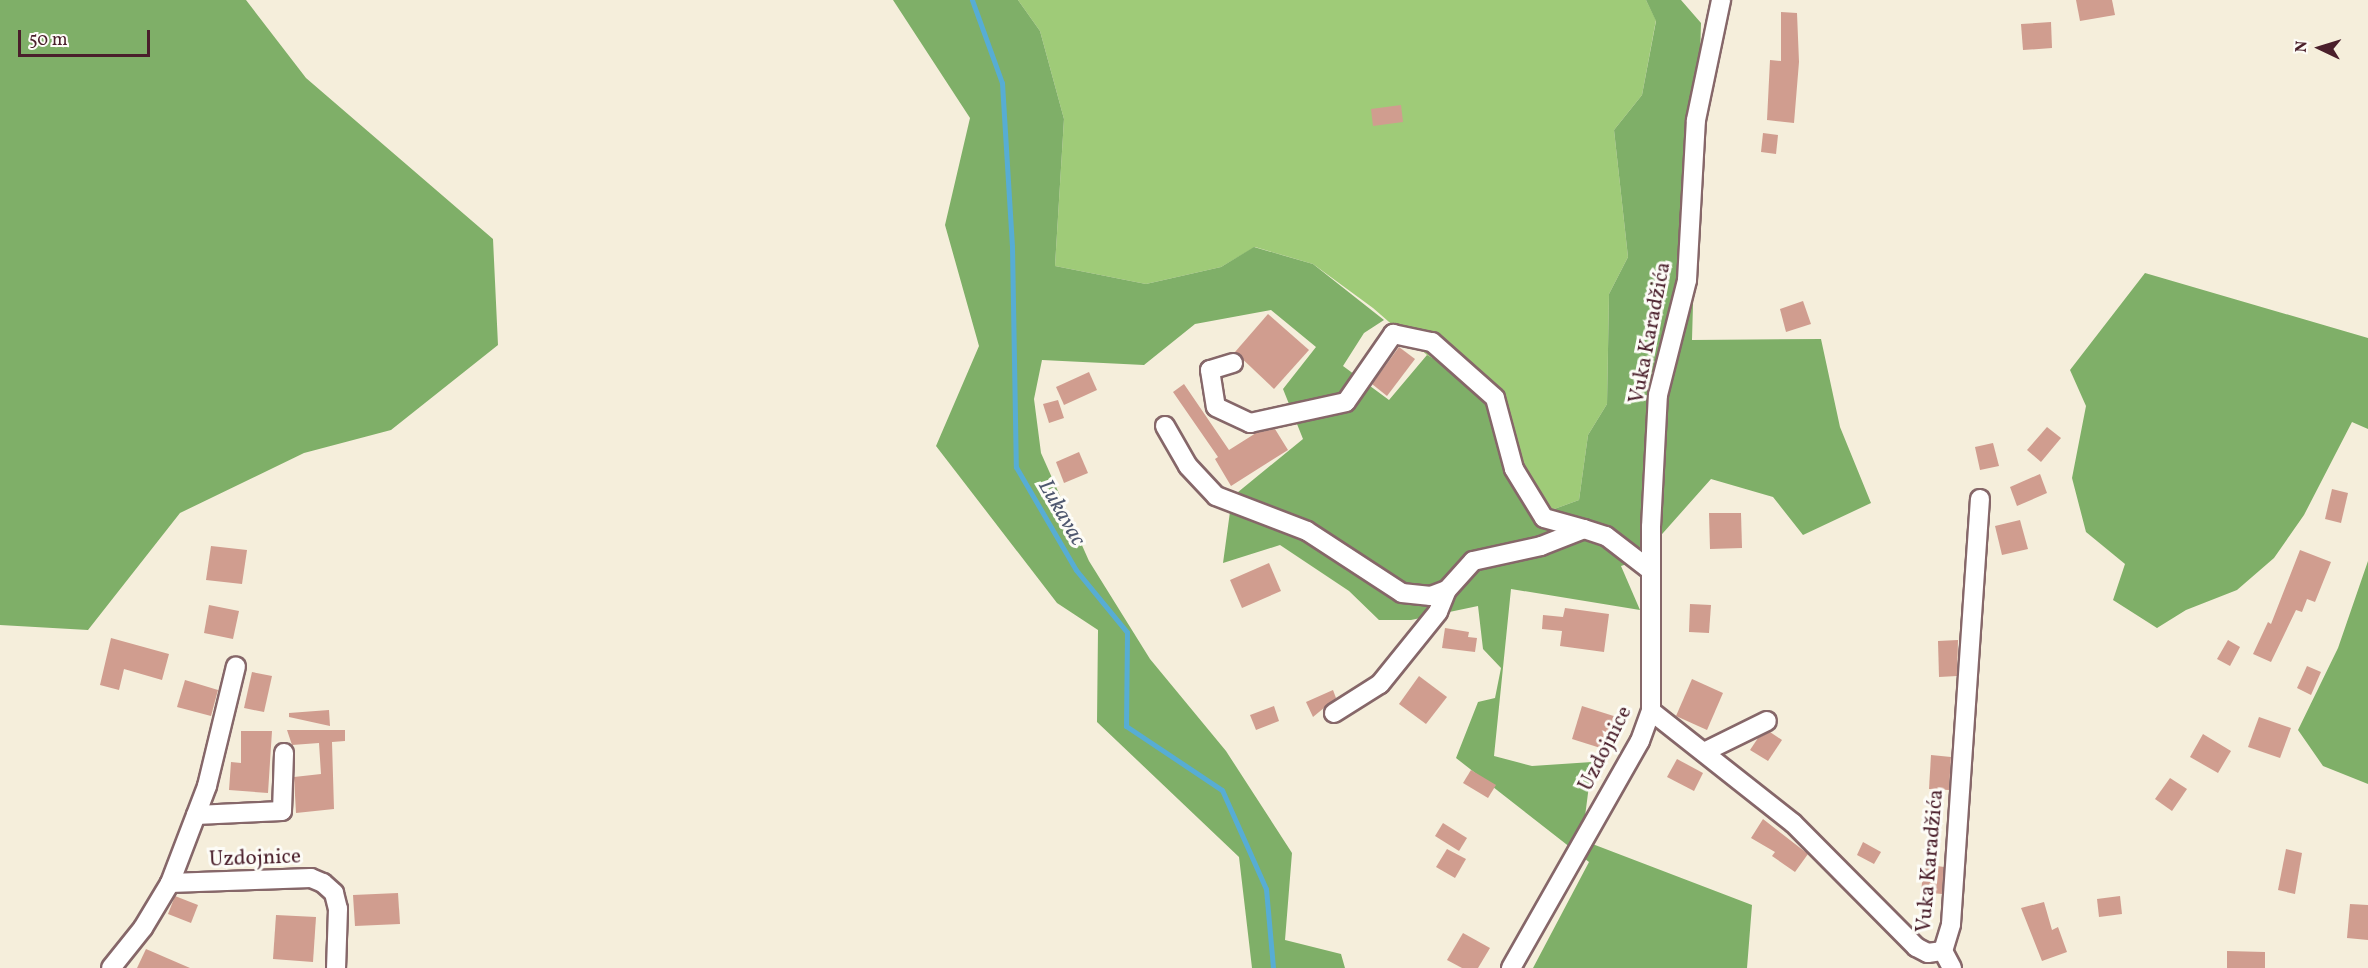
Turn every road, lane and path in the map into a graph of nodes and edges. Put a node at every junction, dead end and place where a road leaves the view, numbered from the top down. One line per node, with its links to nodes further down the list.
1 (1721, 0): 6 (street, Vuka Karadžića)
2 (1233, 363): 5 (street)
3 (1165, 426): 7 (street)
4 (1980, 499): 16 (street, Vuka Karadžića)
5 (1584, 529): 6 (street); 7 (street)
6 (1650, 570): 9 (street, Uzdojnice)
7 (1447, 590): 10 (street)
8 (236, 666): 14 (street)
9 (1652, 711): 12 (street, Vuka Karadžića); 19 (street, Uzdojnice)
10 (1334, 713)
11 (1767, 721): 12 (street)
12 (1704, 752): 16 (street, Vuka Karadžića)
13 (284, 753): 14 (street)
14 (196, 815): 15 (street)
15 (170, 883): 17 (street); 18 (street, Uzdojnice)
16 (1943, 951): 20 (street)
17 (111, 968)
18 (336, 968)
19 (1511, 968)
20 (1952, 968)

